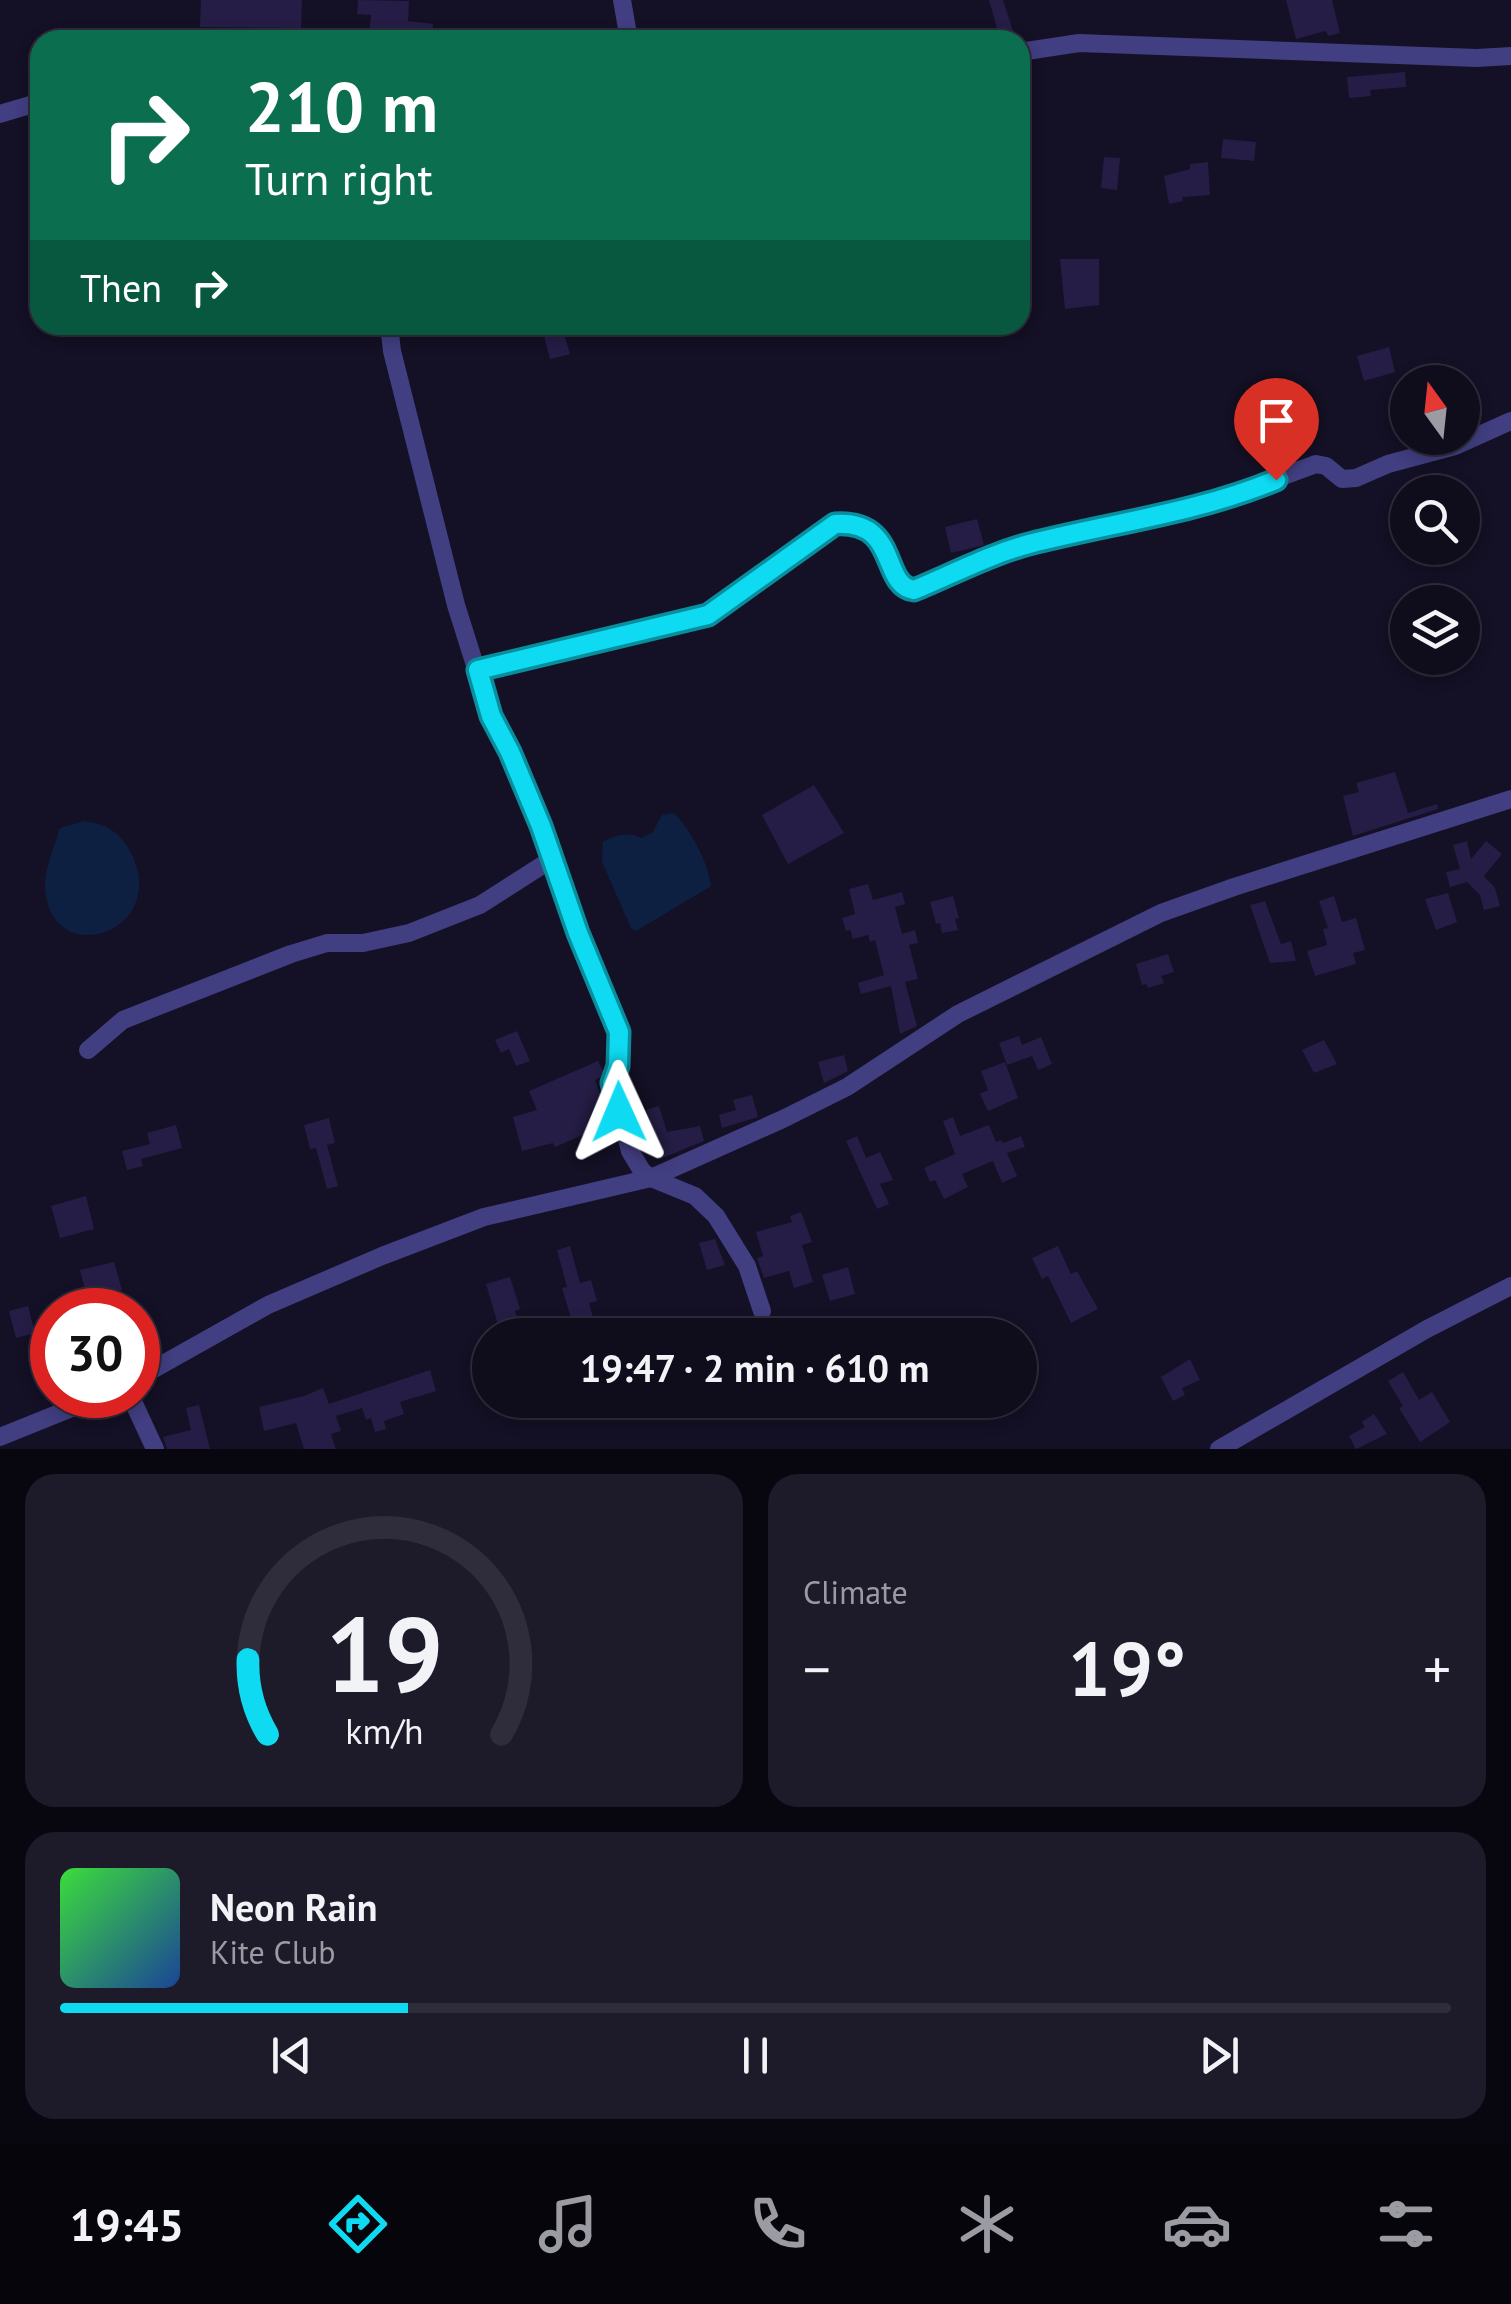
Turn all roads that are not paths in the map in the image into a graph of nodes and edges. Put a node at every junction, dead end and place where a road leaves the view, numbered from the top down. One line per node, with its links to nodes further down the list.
1 (622, 0): 2 (street)
2 (627, 30)
3 (1030, 50): 4 (street)
4 (1511, 56)
5 (30, 105): 6 (street)
6 (0, 114)
7 (390, 335): 9 (street)
8 (1511, 421): 9 (street)
9 (478, 670): 11 (street)
10 (1511, 800): 13 (street)
11 (552, 858): 12 (street); 13 (street)
12 (88, 1050)
13 (650, 1178): 15 (street); 16 (street)
14 (1511, 1286): 21 (street)
15 (762, 1312)
16 (160, 1366)
17 (47, 1418): 19 (street)
18 (141, 1418): 20 (street)
19 (0, 1437)
20 (155, 1449)
21 (1219, 1449)

